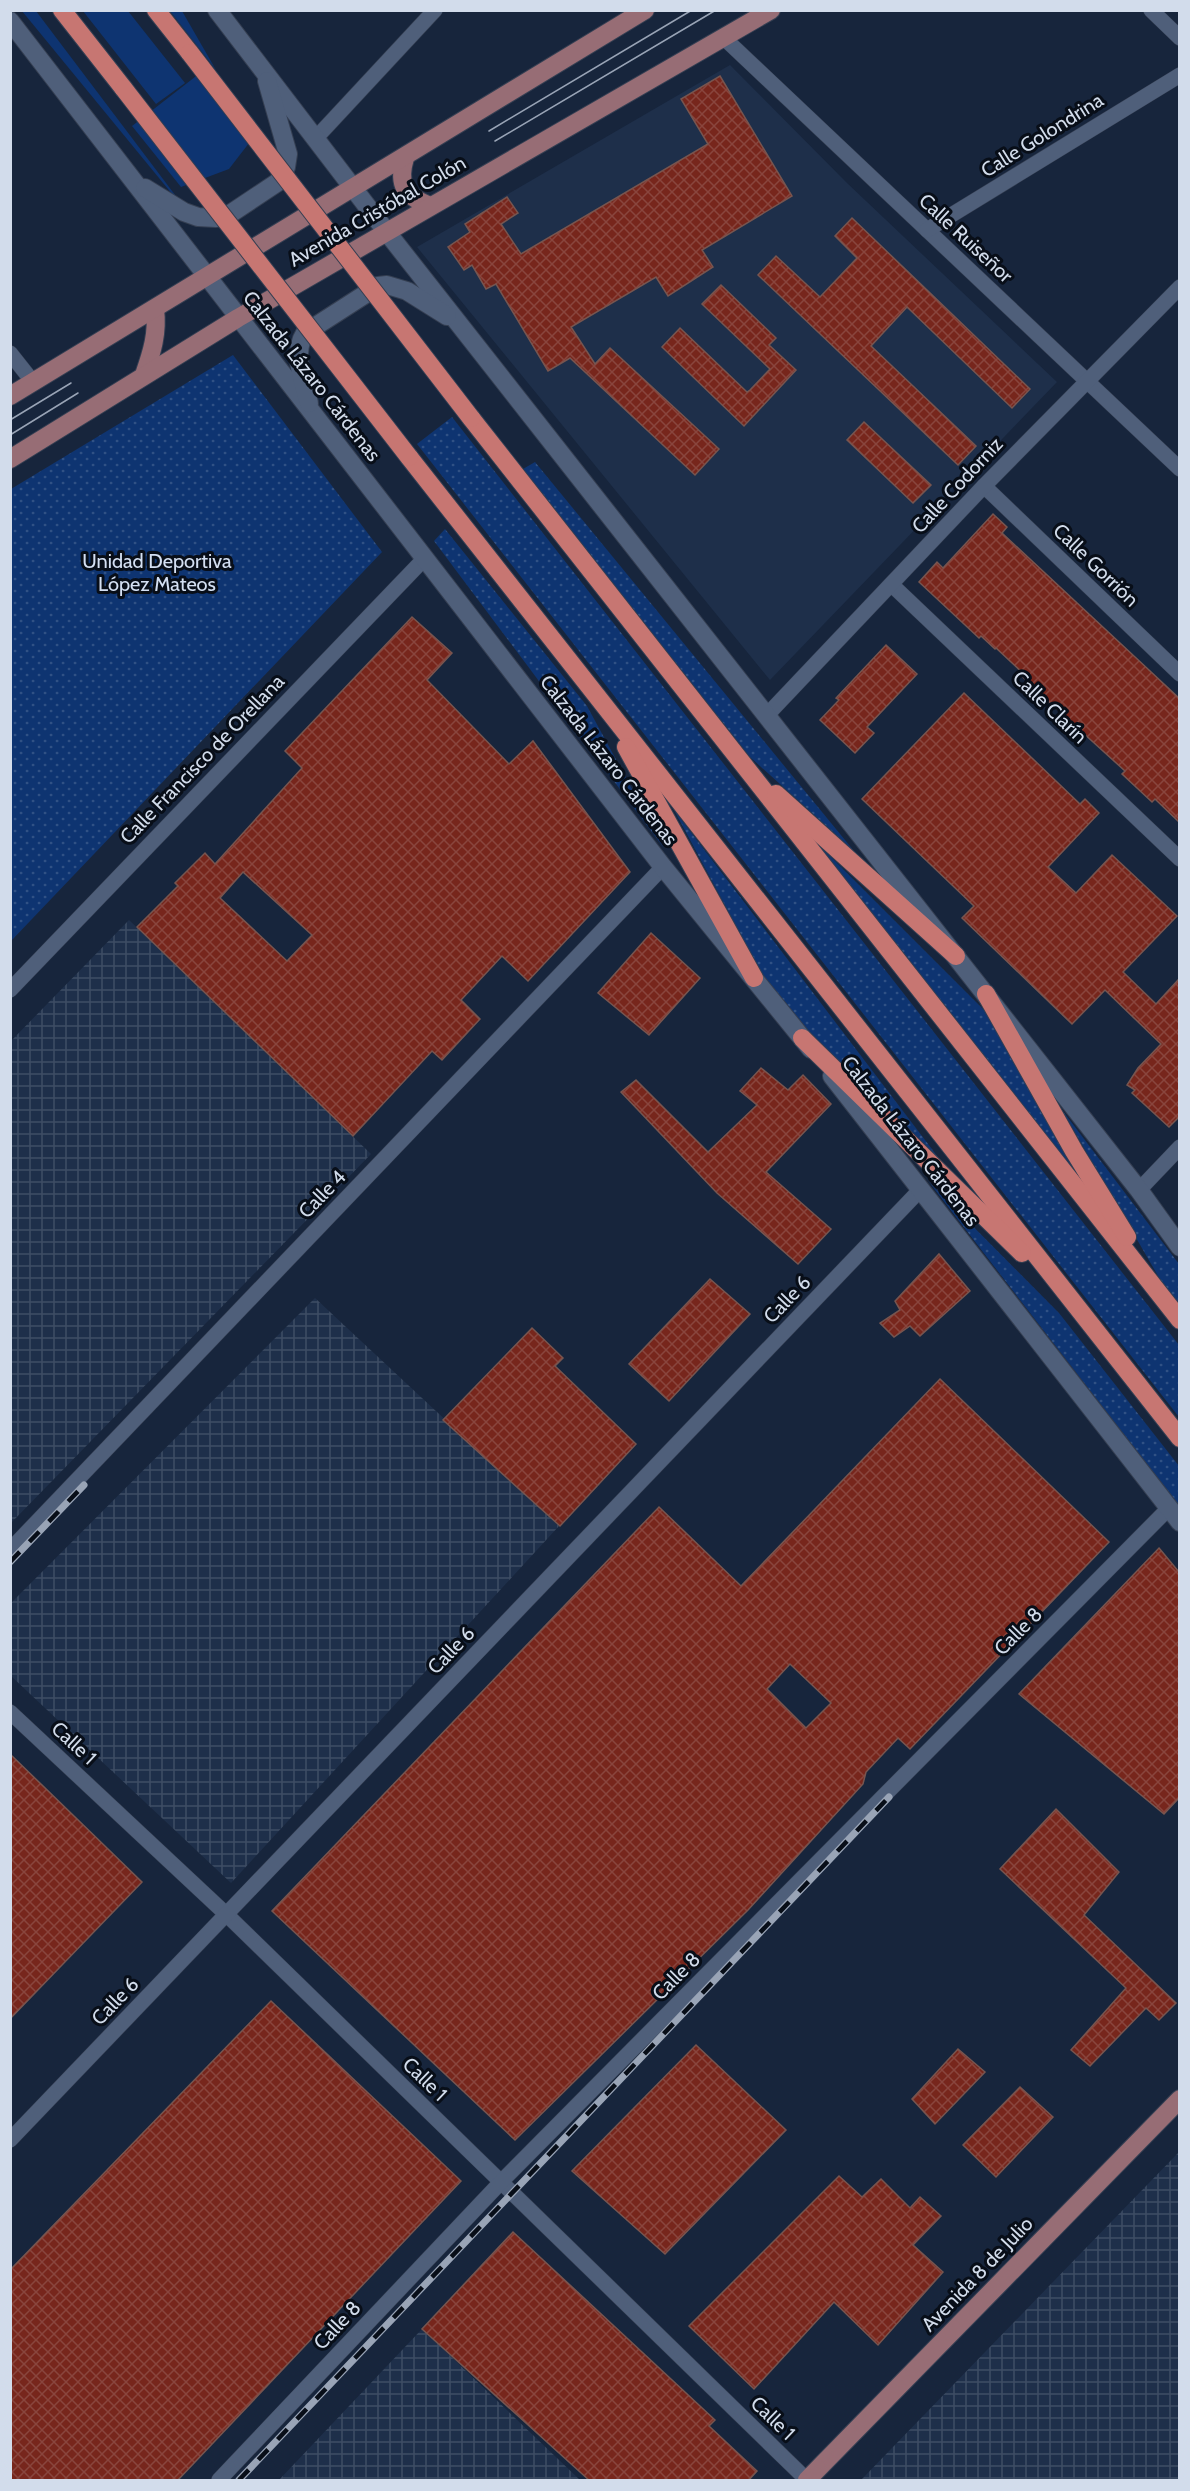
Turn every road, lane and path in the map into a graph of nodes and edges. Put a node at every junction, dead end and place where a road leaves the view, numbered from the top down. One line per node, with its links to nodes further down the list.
1 (62, 10): 37 (highway, Calzada Lázaro Cárdenas, bridge)
2 (156, 10): 39 (highway, bridge)
3 (217, 10): 11 (main road)
4 (435, 10): 13 (street)
5 (645, 10): 14 (main road, Avenida Cristóbal Colón)
6 (771, 10): 9 (main road, Avenida Cristóbal Colón)
7 (1151, 10): 10 (street)
8 (10, 21): 15 (main road, Calzada Lázaro Cárdenas)
9 (724, 38): 17 (main road, Avenida Cristóbal Colón); 18 (street, Calle Ruiseñor)
10 (1179, 38)
11 (264, 71): 13 (main road); 15 (main road)
12 (1179, 75): 18 (street, Calle Golondrina)
13 (315, 139): 16 (main road)
14 (405, 158): 16 (main road, Avenida Cristóbal Colón); 17 (main road)
15 (133, 181): 20 (main road, Calzada Lázaro Cárdenas)
16 (354, 189): 19 (main road); 20 (main road, Avenida Cristóbal Colón)
17 (430, 206): 19 (main road, Avenida Cristóbal Colón)
18 (927, 230): 27 (street, Calle Ruiseñor)
19 (386, 231): 23 (main road, Avenida Cristóbal Colón); 24 (main road)
20 (207, 277): 22 (main road, Avenida Cristóbal Colón); 23 (main road, Calzada Lázaro Cárdenas)
21 (1179, 287): 27 (street, Calle Codorniz)
22 (155, 309): 26 (main road); 28 (main road, Avenida Cristóbal Colón)
23 (238, 318): 26 (main road, Avenida Cristóbal Colón); 30 (main road, Calzada Lázaro Cárdenas)
24 (461, 326): 30 (main road); 38 (main road)
25 (10, 353): 28 (street)
26 (144, 375): 31 (main road, Avenida Cristóbal Colón)
27 (1087, 380): 32 (street, Calle Ruiseñor); 33 (street, Calle Codorniz)
28 (33, 382): 29 (main road, Avenida Cristóbal Colón)
29 (10, 396)
30 (310, 409): 34 (main road, Calzada Lázaro Cárdenas)
31 (10, 459)
32 (1179, 469)
33 (984, 486): 35 (street, Calle Codorniz); 36 (street, Calle Gorrión)
34 (425, 558): 41 (main road, Calzada Lázaro Cárdenas); 44 (street, Calle Francisco de Orellana)
35 (892, 585): 38 (street, Calle Codorniz); 40 (street, Calle Clarín)
36 (1179, 674)
37 (599, 698): 43 (highway); 51 (highway, Calzada Lázaro Cárdenas)
38 (768, 714): 42 (main road)
39 (739, 761): 42 (highway); 52 (highway)
40 (1179, 859)
41 (663, 867): 43 (main road, Calzada Lázaro Cárdenas); 55 (street, Calle 4)
42 (956, 956): 45 (main road)
43 (754, 978): 46 (main road, Calzada Lázaro Cárdenas)
44 (10, 990)
45 (986, 994): 49 (main road); 52 (highway)
46 (802, 1038): 48 (main road, Calzada Lázaro Cárdenas); 51 (highway)
47 (1179, 1147): 49 (street)
48 (921, 1189): 54 (main road, Calzada Lázaro Cárdenas); 57 (street, Calle 6)
49 (1139, 1190): 50 (main road)
50 (1179, 1246)
51 (1070, 1299): 53 (highway, Calzada Lázaro Cárdenas)
52 (1177, 1316)
53 (1179, 1438)
54 (1174, 1515): 60 (street, Calle 8)
55 (10, 1550)
56 (10, 1712): 57 (street, Calle 1)
57 (227, 1915): 59 (street, Calle 6); 60 (street, Calle 1)
58 (1179, 2098): 61 (main road, Avenida 8 de Julio)
59 (10, 2140)
60 (501, 2182): 61 (street, Calle 1); 62 (street, Calle 8)
61 (807, 2480)
62 (219, 2481)

